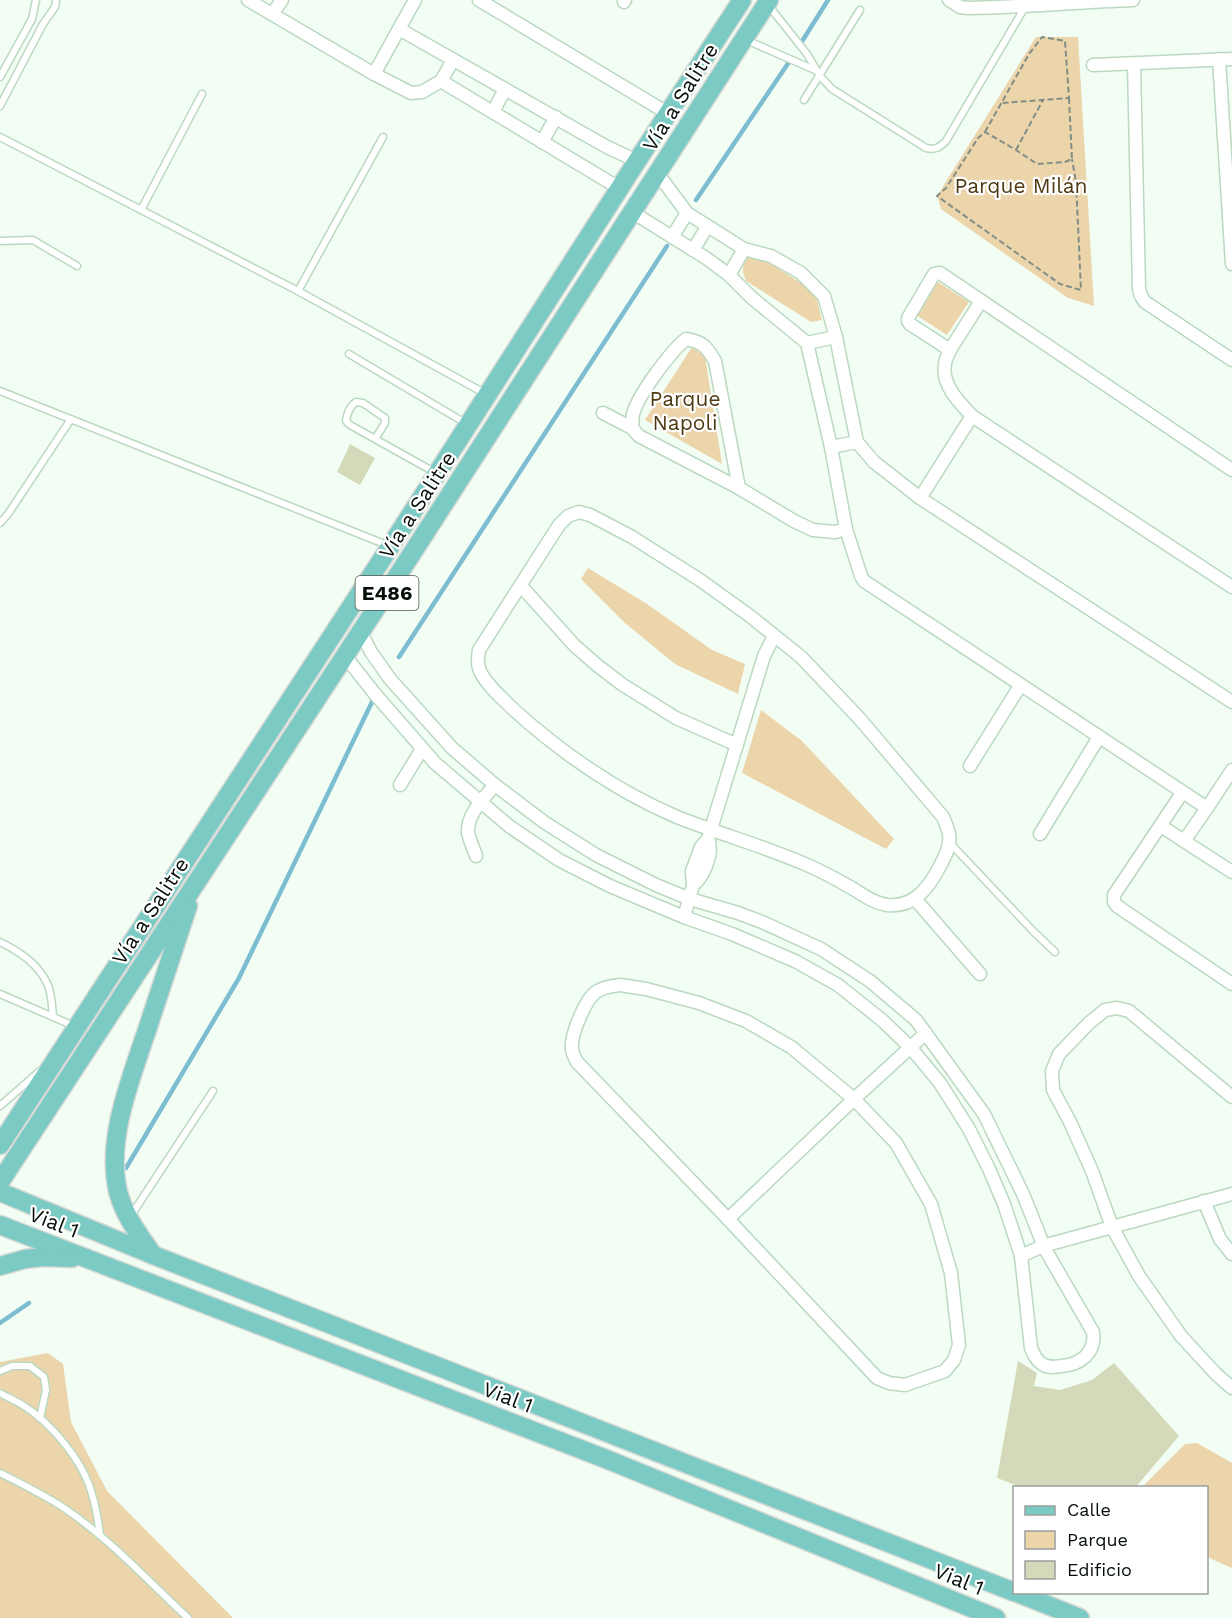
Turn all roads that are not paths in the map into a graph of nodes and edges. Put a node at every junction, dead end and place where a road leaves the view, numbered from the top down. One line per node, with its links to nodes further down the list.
1 (36, 0): 23 (lane)
2 (56, 0): 28 (lane)
3 (248, 0): 14 (street)
4 (282, 0): 14 (street)
5 (415, 0): 15 (street)
6 (479, 0): 30 (street)
7 (742, 0): 30 (main road, Vía a Salitre / E486)
8 (949, 0): 12 (street)
9 (1133, 0): 11 (street)
10 (768, 1): 16 (main road, Vía a Salitre / E486); 21 (lane)
11 (1072, 1): 12 (street)
12 (1025, 7): 21 (lane)
13 (860, 10): 21 (lane)
14 (273, 14): 22 (street)
15 (399, 29): 18 (street); 22 (street)
16 (743, 39): 21 (lane); 36 (main road, Vía a Salitre / E486)
17 (1226, 59): 19 (street); 46 (street)
18 (453, 60): 24 (street); 25 (street)
19 (1134, 64): 20 (street); 55 (street)
20 (1093, 65)
21 (818, 73): 27 (lane)
22 (374, 74): 24 (street)
23 (0, 77)
24 (441, 81): 29 (street)
25 (505, 89): 29 (street); 31 (street)
26 (202, 94): 38 (lane)
27 (804, 100)
28 (0, 106)
29 (493, 112): 34 (street)
30 (669, 114): 35 (main road, Vía a Salitre / E486)
31 (556, 117): 34 (street); 35 (street)
32 (0, 137): 38 (lane)
33 (383, 137): 49 (lane)
34 (542, 142): 37 (street)
35 (637, 161): 37 (main road, Vía a Salitre / E486)
36 (658, 174): 39 (main road, Vía a Salitre / E486); 40 (street)
37 (619, 188): 57 (main road, Vía a Salitre / E486)
38 (141, 210): 49 (lane)
39 (632, 213): 42 (street); 75 (main road, Vía a Salitre / E486)
40 (687, 213): 41 (street); 42 (street)
41 (707, 227): 44 (street); 45 (street)
42 (672, 237): 45 (street)
43 (0, 242): 47 (lane)
44 (744, 249): 48 (street); 51 (street)
45 (693, 250): 48 (street)
46 (1232, 264)
47 (76, 266)
48 (729, 275): 52 (street)
49 (298, 291): 57 (lane)
50 (981, 301): 53 (street); 53 (street); 66 (street)
51 (836, 337): 52 (street); 64 (street)
52 (807, 343): 65 (street)
53 (950, 350): 59 (street)
54 (349, 354): 61 (lane)
55 (1232, 360)
56 (0, 391): 60 (lane)
57 (487, 395): 61 (main road, Vía a Salitre / E486)
58 (603, 413): 62 (street)
59 (972, 416): 69 (street); 74 (street)
60 (71, 419): 70 (lane); 72 (lane)
61 (468, 425): 67 (main road, Vía a Salitre / E486)
62 (632, 428): 68 (street); 68 (street)
63 (375, 439): 63 (lane); 67 (lane)
64 (857, 442): 65 (street); 69 (street)
65 (831, 447): 71 (street)
66 (1232, 470)
67 (437, 473): 72 (main road, Vía a Salitre / E486)
68 (739, 488): 71 (street)
69 (920, 498): 79 (street)
70 (0, 523)
71 (846, 529): 78 (street)
72 (390, 547): 109 (main road, Vía a Salitre / E486)
73 (520, 586): 76 (street); 81 (street); 94 (street)
74 (1232, 587)
75 (361, 633): 77 (main road, Vía a Salitre / E486); 82 (street)
76 (774, 636): 81 (street); 96 (street)
77 (345, 656): 83 (street); 99 (main road, Vía a Salitre / E486)
78 (1020, 686): 80 (street); 85 (street)
79 (1232, 702)
80 (1098, 737): 89 (street); 93 (street)
81 (737, 745): 94 (street)
82 (452, 748): 84 (street); 88 (street)
83 (422, 749): 84 (street); 87 (street)
84 (435, 762): 90 (street)
85 (970, 766)
86 (1232, 770): 91 (street)
87 (400, 785)
88 (495, 785): 90 (street); 100 (street)
89 (1182, 792): 91 (street); 92 (street)
90 (481, 802): 97 (street); 102 (street)
91 (1207, 808): 95 (street)
92 (1161, 826): 95 (street); 106 (street)
93 (1040, 834)
94 (709, 835): 100 (street); 101 (street)
95 (1184, 841): 98 (street)
96 (949, 842): 101 (street); 104 (lane)
97 (476, 856)
98 (1232, 872)
99 (196, 882): 117 (main road, Vía a Salitre / E486); 123 (main road)
100 (690, 899): 102 (street); 110 (street)
101 (915, 899): 105 (street)
102 (684, 917): 111 (street)
103 (0, 942): 108 (lane)
104 (1055, 951)
105 (980, 974)
106 (1232, 984)
107 (0, 994): 108 (lane)
108 (53, 1017): 109 (lane)
109 (77, 1028): 112 (main road, Vía a Salitre / E486)
110 (926, 1033): 111 (street); 126 (street)
111 (911, 1048): 115 (street); 129 (street)
112 (57, 1058): 116 (lane); 117 (main road, Vía a Salitre / E486)
113 (213, 1091): 123 (lane)
114 (1232, 1097): 125 (street)
115 (854, 1099): 122 (street); 122 (street); 122 (street)
116 (0, 1106)
117 (7, 1155): 118 (main road, Vía a Salitre / E486)
118 (0, 1182)
119 (0, 1192): 128 (main road)
120 (1232, 1194): 121 (street)
121 (1204, 1202): 125 (street); 127 (street)
122 (728, 1219)
123 (128, 1220): 128 (main road)
124 (0, 1225): 130 (main road, Vial 1)
125 (1112, 1227): 126 (street); 133 (street)
126 (1043, 1246): 129 (street); 129 (street)
127 (1232, 1254)
128 (153, 1255): 138 (main road)
129 (1021, 1256)
130 (86, 1259): 131 (main road); 141 (main road, Vial 1)
131 (0, 1266)
132 (0, 1371): 135 (lane)
133 (1232, 1388)
134 (0, 1394): 135 (lane)
135 (40, 1418): 137 (lane)
136 (0, 1473): 137 (lane)
137 (100, 1536): 140 (lane)
138 (1013, 1591)
139 (1020, 1594): 142 (main road)
140 (188, 1618)
141 (996, 1618)
142 (1080, 1618)

